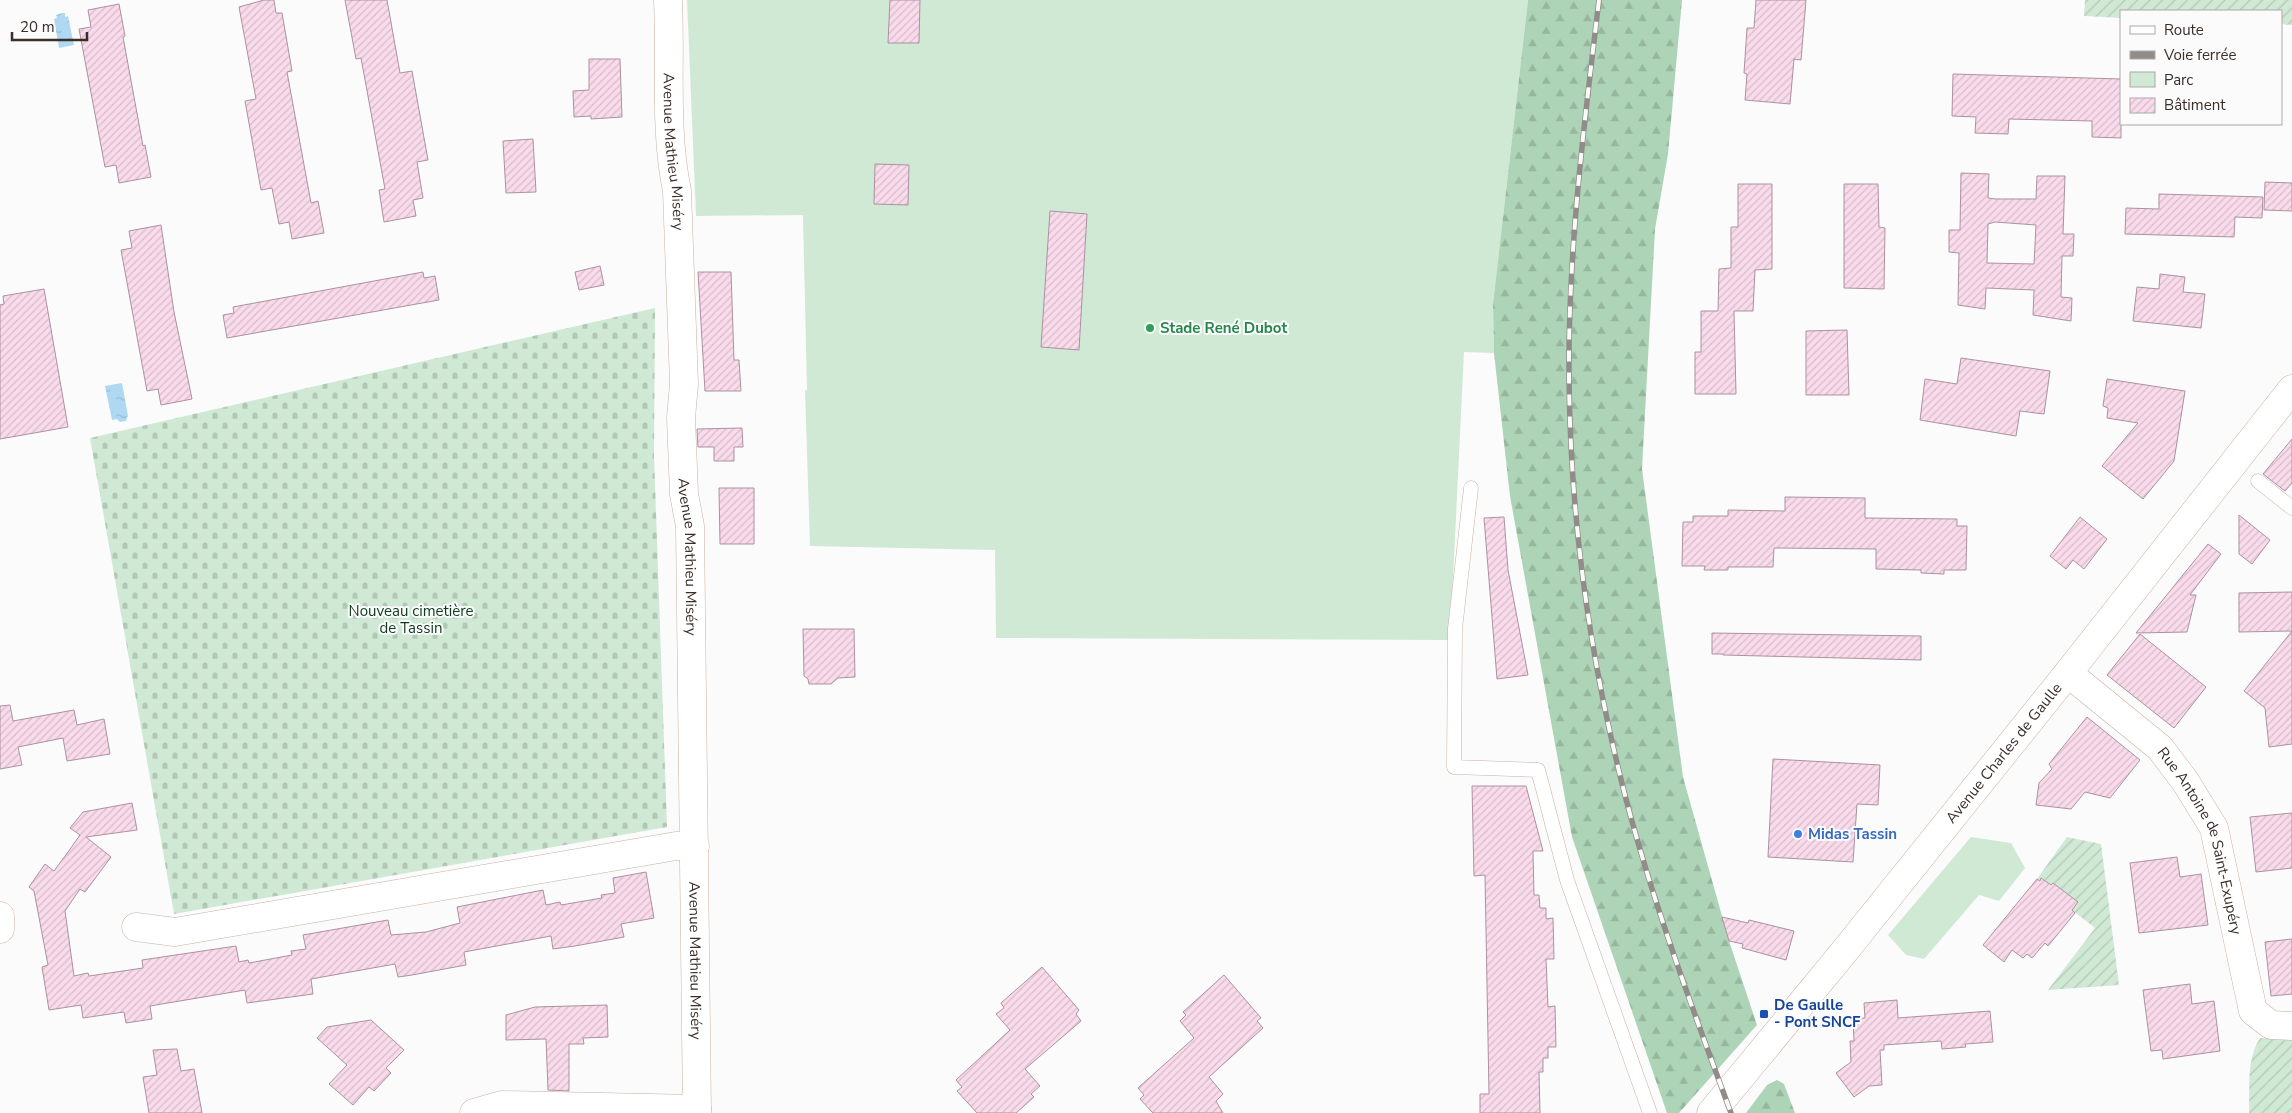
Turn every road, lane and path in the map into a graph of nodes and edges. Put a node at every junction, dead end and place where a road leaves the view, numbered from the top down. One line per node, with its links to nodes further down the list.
1 (668, 0): 7 (street, Avenue Mathieu Miséry)
2 (2292, 388): 6 (street, Avenue Charles de Gaulle)
3 (2258, 481): 5 (lane)
4 (1471, 488): 14 (lane)
5 (2292, 508)
6 (2068, 673): 11 (street, Rue Antoine de Saint-Exupéry); 15 (street, Avenue Charles de Gaulle)
7 (695, 846): 9 (street); 12 (street, Avenue Mathieu Miséry)
8 (0, 916): 10 (street)
9 (136, 928)
10 (0, 929)
11 (2292, 1026)
12 (697, 1111): 13 (street)
13 (474, 1113)
14 (1650, 1113)
15 (1711, 1113)

